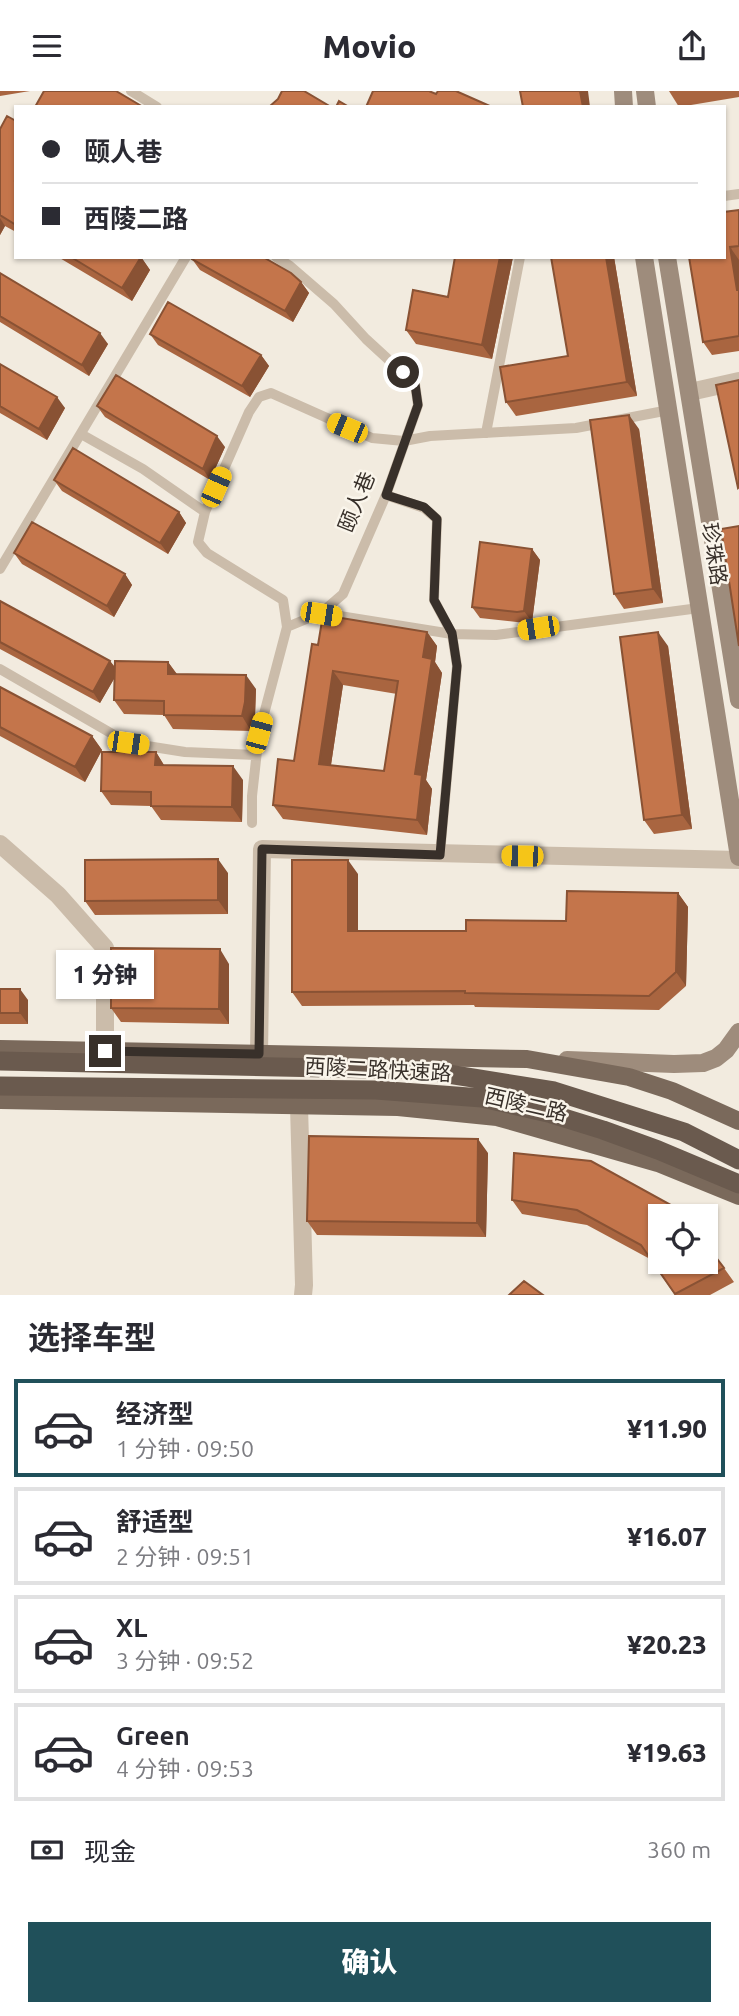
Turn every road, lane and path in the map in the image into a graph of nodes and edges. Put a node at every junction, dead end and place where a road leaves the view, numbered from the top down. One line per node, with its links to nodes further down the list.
1 (131, 91): 2 (lane)
2 (154, 105)
3 (185, 259): 12 (lane)
4 (279, 259): 13 (lane, 颐人巷)
5 (520, 259): 11 (lane)
6 (645, 259): 10 (main road, 珍珠路)
7 (667, 259): 9 (main road, 珍珠路)
8 (739, 381): 9 (street)
9 (690, 392): 22 (main road, 珍珠路)
10 (669, 409): 11 (lane); 17 (main road, 珍珠路)
11 (486, 433): 13 (lane)
12 (80, 434): 15 (lane); 16 (lane)
13 (404, 441): 14 (lane, 颐人巷); 15 (lane)
14 (386, 495): 18 (lane, 颐人巷); 20 (lane)
15 (205, 512): 19 (lane)
16 (0, 569)
17 (699, 608): 20 (lane); 27 (main road, 珍珠路)
18 (321, 614): 19 (lane, 颐人巷); 20 (lane)
19 (287, 627): 23 (lane)
20 (452, 633): 26 (lane)
21 (0, 669): 23 (lane)
22 (739, 699)
23 (257, 755): 24 (lane)
24 (252, 823)
25 (0, 844): 30 (street)
26 (440, 855): 27 (street); 31 (street)
27 (739, 858)
28 (739, 1032): 32 (main road)
29 (0, 1049): 30 (main road, 西陵二路)
30 (105, 1051): 31 (main road, 西陵二路)
31 (259, 1054): 32 (main road, 西陵二路)
32 (527, 1059): 37 (main road, 西陵二路)
33 (0, 1061): 38 (highway, 西陵二路快速路)
34 (0, 1086): 39 (highway, 西陵二路快速路)
35 (0, 1100): 36 (main road, 西陵二路)
36 (299, 1106): 40 (main road, 西陵二路); 41 (street)
37 (739, 1121)
38 (739, 1160)
39 (739, 1187)
40 (739, 1196)
41 (303, 1295)

